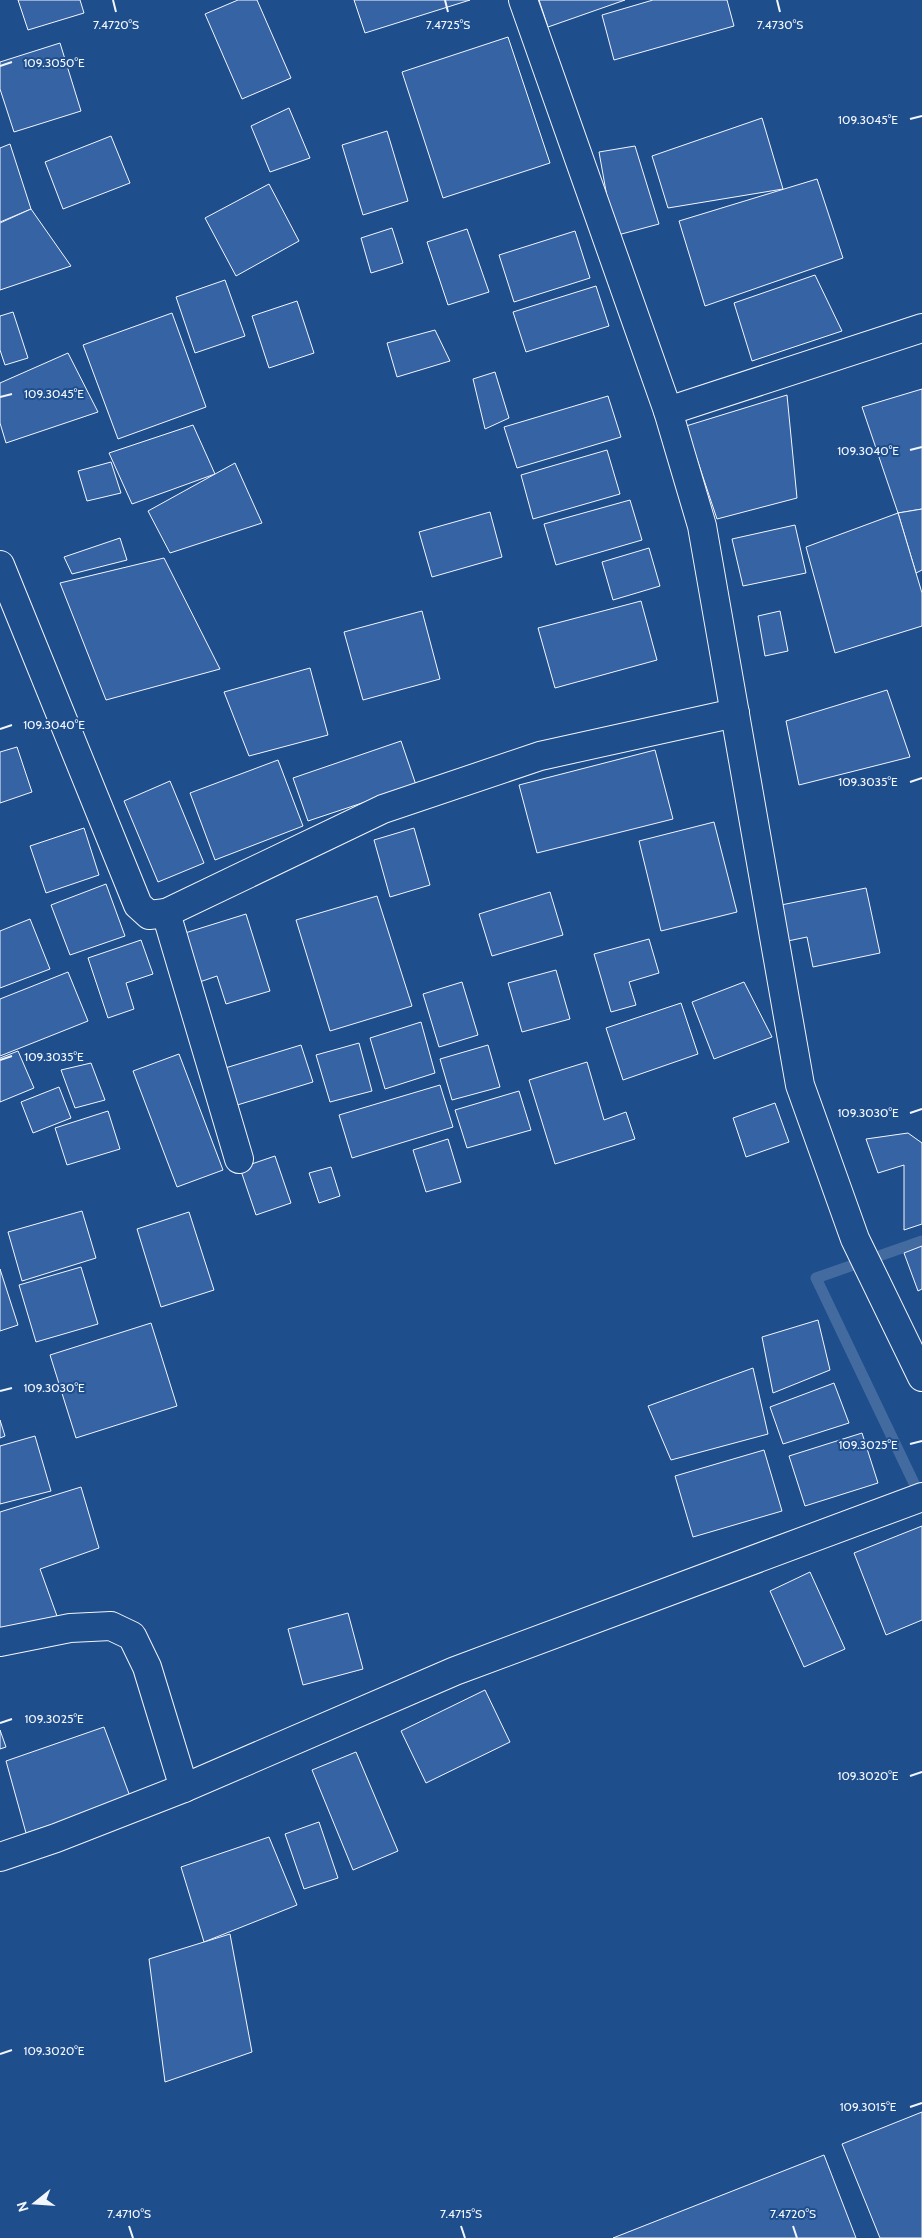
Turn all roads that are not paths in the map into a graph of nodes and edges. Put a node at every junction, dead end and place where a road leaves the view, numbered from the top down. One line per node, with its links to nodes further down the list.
1 (524, 0): 3 (street)
2 (922, 328): 3 (street)
3 (668, 411): 5 (street)
4 (0, 565): 6 (street)
5 (735, 713): 6 (street); 8 (street)
6 (166, 913): 7 (street)
7 (239, 1159)
8 (922, 1377)
9 (917, 1499): 11 (street)
10 (0, 1642): 11 (street)
11 (184, 1788): 12 (street)
12 (0, 1857)

